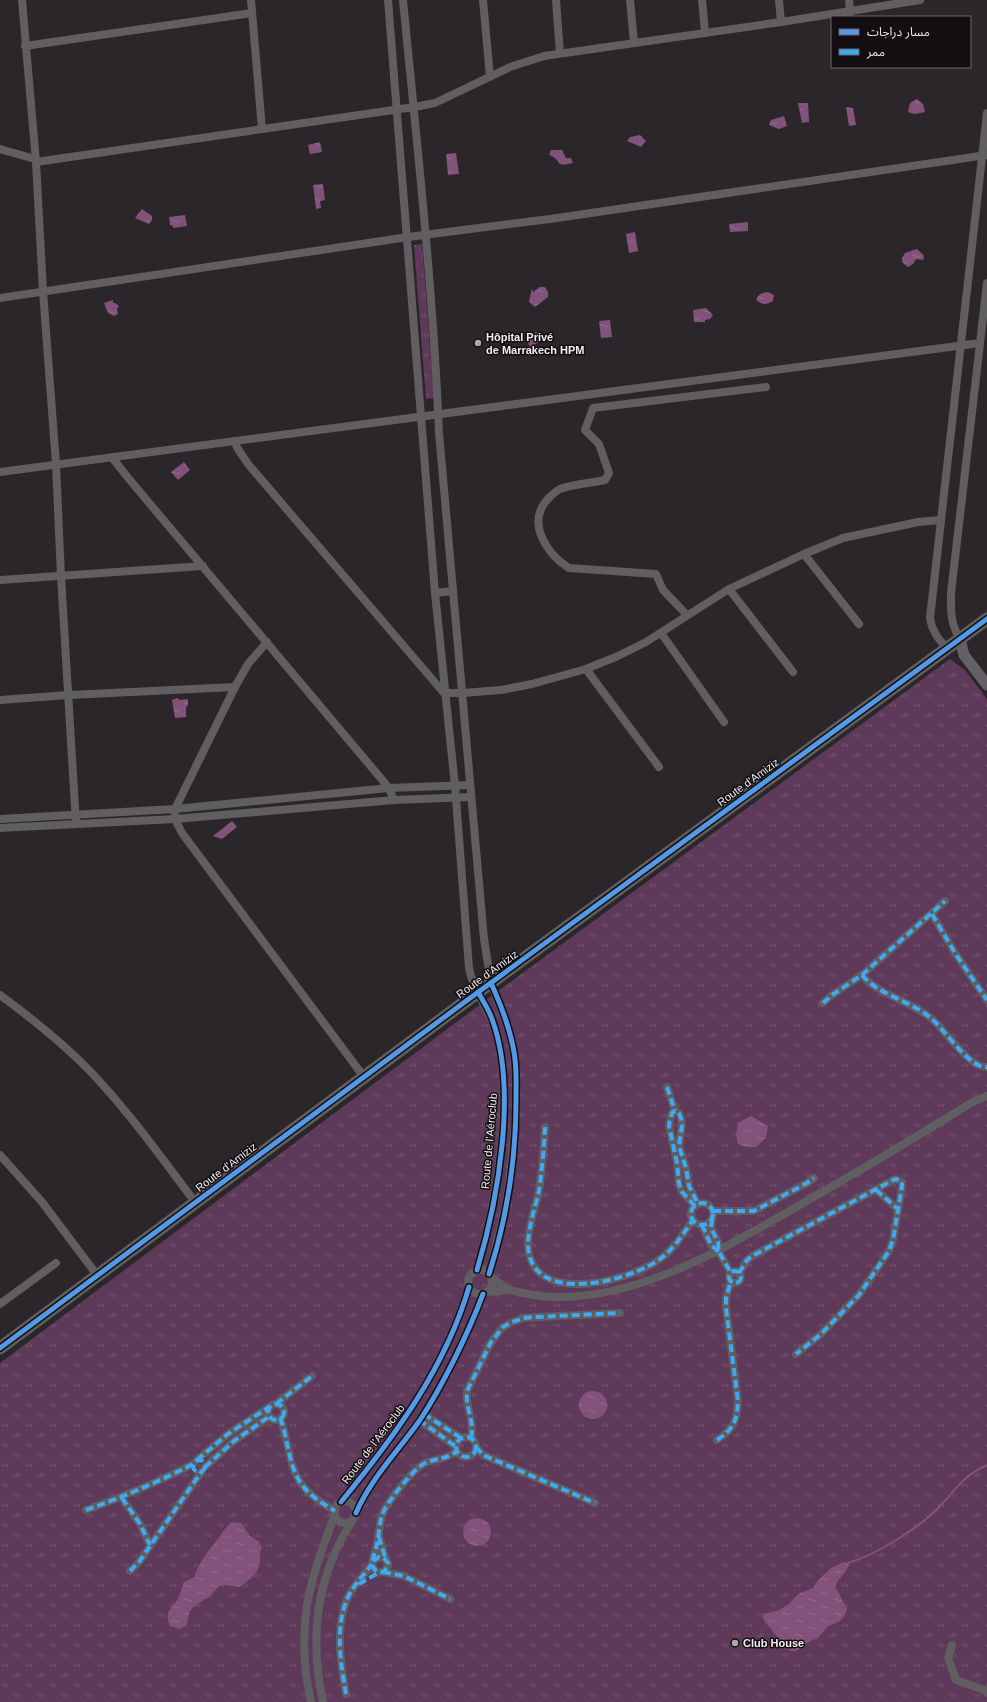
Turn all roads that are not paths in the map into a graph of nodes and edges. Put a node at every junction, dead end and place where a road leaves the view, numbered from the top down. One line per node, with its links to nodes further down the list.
1 (22, 0): 17 (street)
2 (251, 0): 13 (street)
3 (388, 0): 21 (street, Route de l’Aéroclub)
4 (403, 0): 20 (street, Route de l’Aéroclub)
5 (483, 0): 19 (street)
6 (556, 0): 18 (street)
7 (630, 0): 16 (street)
8 (702, 0): 15 (street)
9 (779, 0): 14 (street)
10 (849, 0): 12 (street)
11 (920, 0): 12 (street)
12 (850, 12): 14 (street)
13 (252, 13): 17 (street); 23 (street)
14 (780, 22): 15 (street)
15 (705, 33): 16 (street)
16 (634, 43): 18 (street)
17 (25, 46): 26 (street)
18 (560, 53): 19 (street)
19 (490, 77): 20 (street)
20 (414, 107): 21 (street); 27 (street, Route de l’Aéroclub)
21 (396, 109): 23 (street); 28 (street, Route de l’Aéroclub)
22 (987, 113): 25 (street)
23 (262, 129): 26 (street)
24 (0, 150): 26 (street)
25 (985, 155): 27 (street); 33 (street)
26 (35, 161): 30 (street)
27 (425, 235): 28 (street); 35 (street, Route de l’Aéroclub)
28 (408, 237): 30 (street); 36 (street, Route de l’Aéroclub)
29 (987, 284): 32 (street)
30 (43, 291): 31 (street); 39 (street)
31 (0, 298)
32 (980, 343): 33 (street); 53 (street)
33 (961, 345): 35 (street); 41 (street)
34 (766, 387): 49 (street)
35 (438, 414): 36 (street); 47 (street, Route de l’Aéroclub)
36 (421, 416): 37 (street); 48 (street, Route de l’Aéroclub)
37 (234, 441): 38 (street); 61 (street)
38 (113, 457): 39 (street); 43 (street)
39 (56, 464): 40 (street); 44 (street)
40 (0, 472)
41 (941, 520): 42 (street); 55 (street)
42 (804, 554): 46 (street); 51 (street)
43 (203, 566): 44 (street); 54 (street)
44 (61, 576): 45 (street); 63 (street)
45 (0, 580)
46 (729, 589): 49 (street); 58 (street)
47 (453, 591): 48 (street); 62 (street, Route de l’Aéroclub)
48 (435, 593): 61 (street, Route de l’Aéroclub)
49 (687, 615): 52 (street)
50 (987, 619): 53 (main road, Route d'Amiziz)
51 (859, 624)
52 (661, 633): 57 (street); 65 (street)
53 (960, 639): 55 (main road, Route d'Amiziz); 56 (street)
54 (267, 642): 60 (street); 69 (street)
55 (947, 648): 56 (street); 82 (main road, Route d'Amiziz)
56 (964, 654): 59 (street)
57 (586, 669): 62 (street); 66 (street)
58 (793, 672)
59 (987, 685)
60 (235, 687): 63 (street); 73 (street)
61 (444, 693): 62 (street); 68 (street, Route de l’Aéroclub)
62 (463, 693): 67 (street, Route de l’Aéroclub)
63 (69, 695): 64 (street); 74 (street)
64 (0, 700)
65 (724, 722)
66 (659, 767)
67 (470, 785): 68 (street); 71 (street, Route de l’Aéroclub)
68 (455, 786): 69 (street); 70 (street, Route de l’Aéroclub)
69 (389, 788): 72 (street); 73 (street)
70 (456, 797): 71 (street); 72 (street); 83 (street, Route de l’Aéroclub)
71 (471, 797): 82 (street, Route de l’Aéroclub)
72 (394, 800): 76 (street)
73 (175, 809): 74 (street); 76 (street)
74 (75, 814): 75 (street); 77 (street)
75 (0, 819)
76 (175, 819): 77 (street); 88 (street)
77 (76, 824): 78 (street)
78 (0, 828)
79 (945, 901): 80 (street)
80 (932, 914): 81 (street); 85 (street)
81 (862, 975): 86 (street); 87 (street)
82 (491, 983): 83 (main road, Route d'Amiziz); 106 (street, Route de l’Aéroclub)
83 (478, 992): 88 (main road, Route d'Amiziz); 104 (street, Route de l’Aéroclub)
84 (0, 995): 96 (street)
85 (987, 1000)
86 (823, 1003)
87 (987, 1067)
88 (364, 1077): 96 (main road, Route d'Amiziz)
89 (667, 1087): 91 (street)
90 (987, 1096): 102 (street)
91 (675, 1111): 97 (street); 97 (street)
92 (545, 1127): 100 (street)
93 (0, 1155): 105 (street)
94 (814, 1178): 99 (street)
95 (876, 1190): 98 (street); 98 (street); 107 (street)
96 (195, 1202): 105 (main road, Route d'Amiziz)
97 (696, 1205): 99 (street); 100 (street)
98 (898, 1209): 114 (street)
99 (712, 1215): 101 (street); 102 (street)
100 (693, 1220): 101 (street)
101 (702, 1225): 102 (street)
102 (718, 1250): 107 (street); 109 (street)
103 (56, 1264): 111 (street)
104 (476, 1270): 106 (street); 108 (street)
105 (97, 1275): 113 (main road, Route d'Amiziz)
106 (490, 1275): 109 (street); 110 (street)
107 (734, 1276): 122 (street)
108 (469, 1287): 110 (street); 131 (street, Route de l’Aéroclub)
109 (509, 1290): 110 (street)
110 (485, 1293): 118 (street, Route de l’Aéroclub)
111 (0, 1304)
112 (620, 1313): 121 (street)
113 (0, 1348)
114 (796, 1354)
115 (312, 1376): 116 (street)
116 (273, 1406): 117 (street); 119 (street); 127 (street)
117 (270, 1416): 119 (street); 128 (street)
118 (422, 1417): 120 (street); 124 (street); 133 (street, Route de l’Aéroclub)
119 (280, 1418): 131 (street)
120 (461, 1438): 121 (street); 124 (street)
121 (471, 1438): 123 (street)
122 (717, 1440)
123 (476, 1447): 125 (street); 126 (street)
124 (456, 1448): 126 (street); 135 (street)
125 (483, 1454): 126 (street); 130 (street)
126 (472, 1455)
127 (195, 1462): 128 (street); 129 (street)
128 (204, 1469): 136 (street)
129 (122, 1498): 132 (street); 136 (street)
130 (595, 1503)
131 (337, 1509): 133 (street); 134 (street); 147 (street, Route de l’Aéroclub)
132 (86, 1510)
133 (356, 1512): 134 (street)
134 (352, 1521): 148 (street)
135 (379, 1537): 137 (street); 138 (street)
136 (150, 1545): 139 (street)
137 (387, 1561): 138 (street); 140 (street); 141 (street)
138 (372, 1562): 140 (street); 142 (street)
139 (130, 1572)
140 (382, 1572): 141 (street); 142 (street)
141 (404, 1576): 143 (street)
142 (357, 1585): 146 (street)
143 (450, 1599)
144 (952, 1645): 145 (street)
145 (987, 1693)
146 (346, 1694)
147 (310, 1702)
148 (323, 1702)

